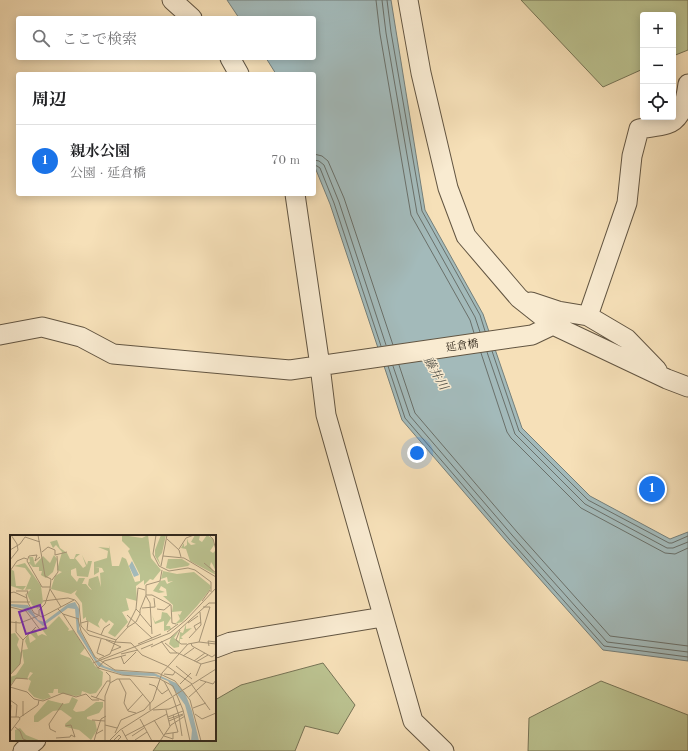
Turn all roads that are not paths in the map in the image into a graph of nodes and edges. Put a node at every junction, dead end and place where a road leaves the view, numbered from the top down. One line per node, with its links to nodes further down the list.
1 (172, 0): 3 (street)
2 (408, 0): 8 (street)
3 (190, 16)
4 (231, 60): 5 (street)
5 (238, 72)
6 (688, 84): 9 (street)
7 (295, 196): 12 (street)
8 (519, 298): 9 (street); 10 (street)
9 (588, 316): 13 (street)
10 (553, 325): 12 (street, 延倉橋); 13 (street)
11 (0, 335): 12 (street, 延倉橋)
12 (320, 366): 15 (street)
13 (667, 379): 14 (street)
14 (688, 387)
15 (383, 617): 16 (street); 19 (street)
16 (216, 648)
17 (35, 741): 18 (street)
18 (23, 751)
19 (444, 751)

